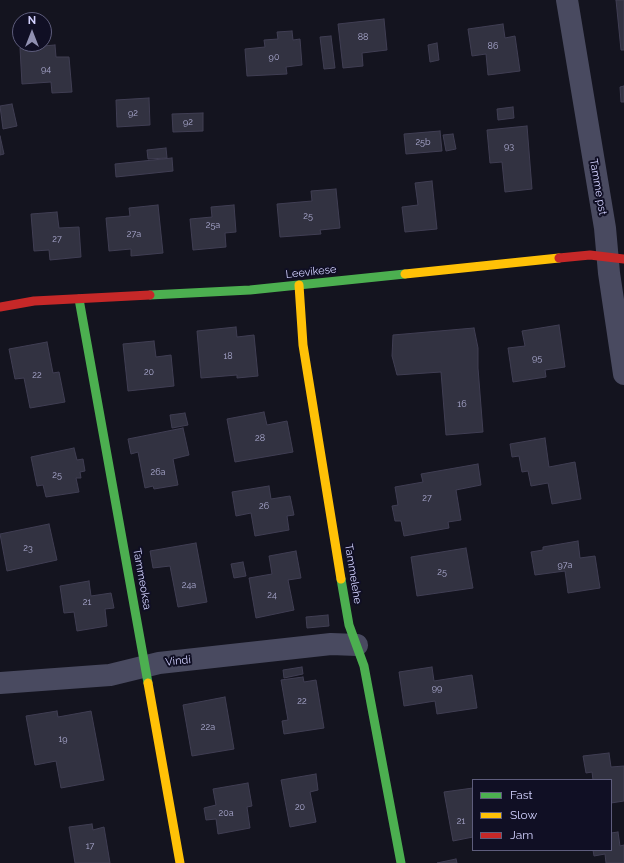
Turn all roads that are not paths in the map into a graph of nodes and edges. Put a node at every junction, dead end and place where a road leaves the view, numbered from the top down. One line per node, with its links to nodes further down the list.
1 (567, 0): 2 (street, Tamme pst)
2 (616, 258): 3 (street, Leevikese); 6 (street, Tamme pst)
3 (299, 285): 4 (street, Leevikese); 7 (street, Tammelehe)
4 (79, 299): 5 (street, Leevikese); 8 (street, Tammeoksa)
5 (0, 306)
6 (624, 374)
7 (357, 645): 8 (street, Vindi); 11 (street, Tammelehe)
8 (145, 666): 9 (street, Vindi); 10 (street, Tammeoksa)
9 (0, 683)
10 (180, 863)
11 (401, 863)

